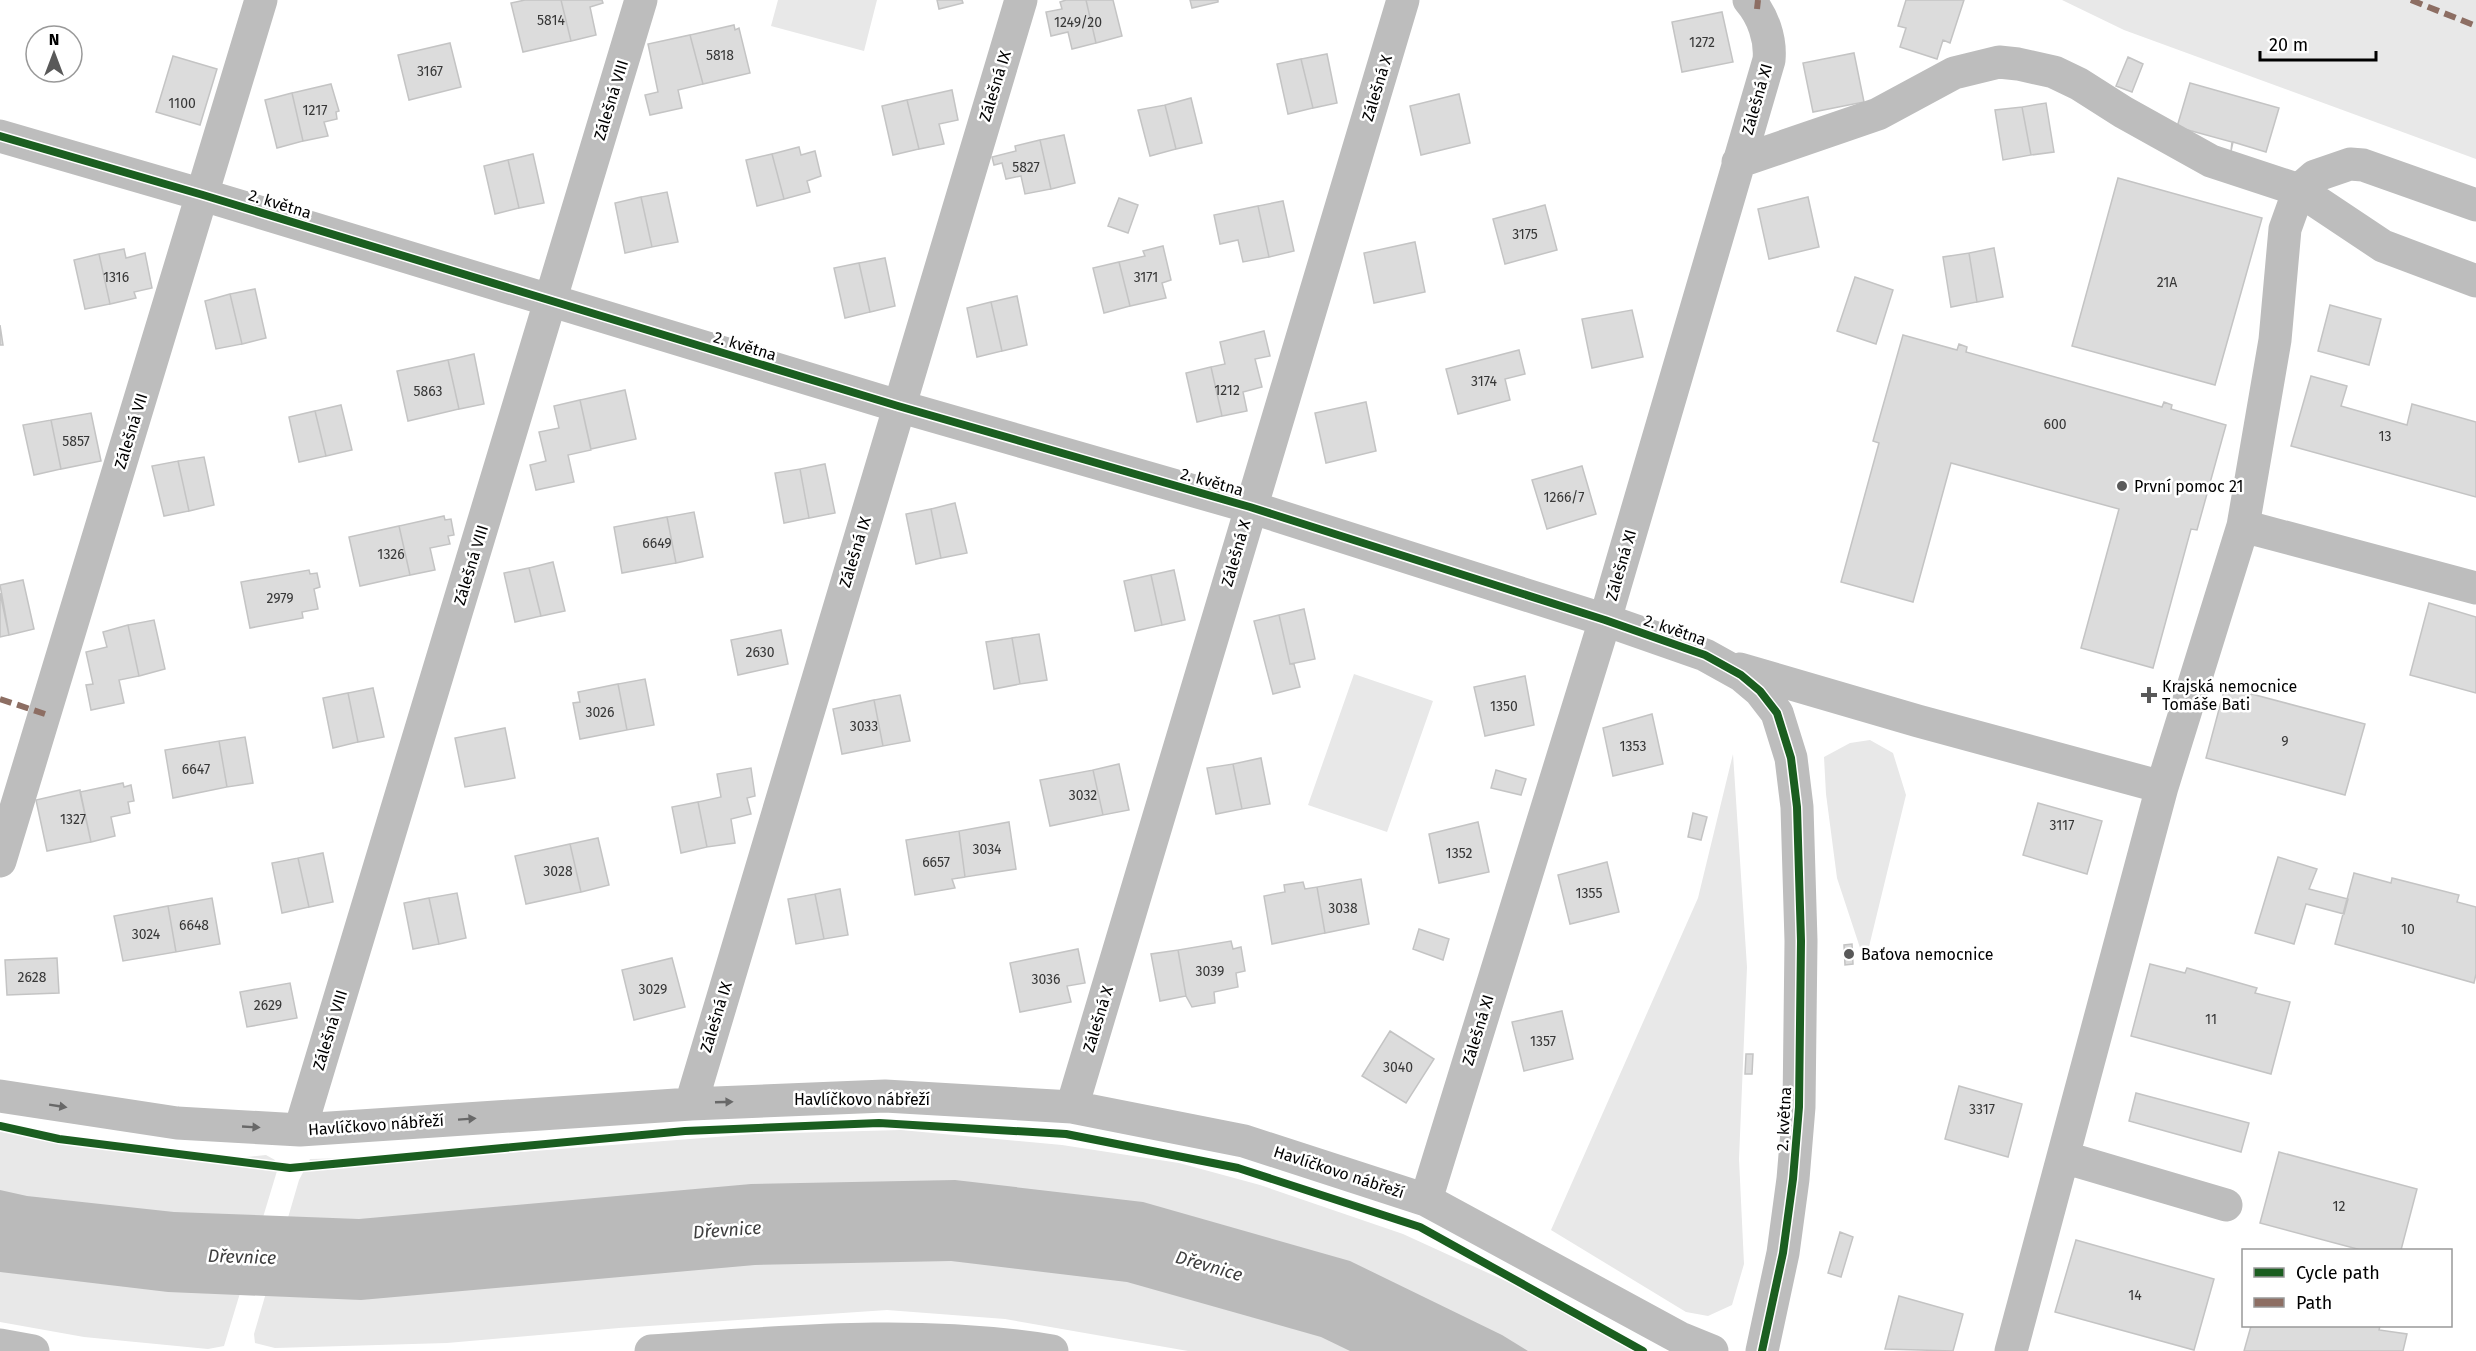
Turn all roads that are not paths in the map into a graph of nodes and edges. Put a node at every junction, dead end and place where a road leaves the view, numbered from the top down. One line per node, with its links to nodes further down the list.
1 (261, 0): 9 (street, Zálešná VII)
2 (641, 0): 12 (street, Zálešná VIII)
3 (1021, 0): 13 (street, Zálešná IX)
4 (1403, 0): 14 (street, Zálešná X)
5 (1749, 0): 7 (street, Zálešná XI)
6 (0, 136): 9 (street, 2. května)
7 (1738, 162): 8 (street); 17 (street, Zálešná XI)
8 (2299, 190): 10 (street); 11 (street); 15 (street)
9 (203, 195): 12 (street, 2. května); 20 (street, Zálešná VII)
10 (2476, 205)
11 (2476, 281)
12 (550, 301): 13 (street, 2. května); 24 (street, Zálešná VIII)
13 (898, 406): 14 (street, 2. května); 22 (street, Zálešná IX)
14 (1250, 507): 17 (street, 2. května); 23 (street, Zálešná X)
15 (2243, 526): 16 (street); 19 (street)
16 (2476, 588)
17 (1605, 620): 18 (street, 2. května); 26 (street, Zálešná XI)
18 (1729, 666): 19 (street); 34 (street, 2. května)
19 (2162, 787): 25 (street)
20 (0, 861)
21 (0, 1096): 24 (street, Havlíčkovo nábřeží, one-way to 24)
22 (691, 1104): 23 (street, Havlíčkovo nábřeží, one-way to 23); 24 (street, Havlíčkovo nábřeží, one-way to 22)
23 (1072, 1107): 26 (street, Havlíčkovo nábřeží)
24 (300, 1130)
25 (2063, 1157): 27 (street); 35 (street)
26 (1426, 1200): 33 (street, Havlíčkovo nábřeží)
27 (2226, 1205)
28 (0, 1345): 30 (street)
29 (991, 1346): 31 (street); 32 (street)
30 (33, 1351)
31 (651, 1351)
32 (1052, 1351)
33 (1712, 1351)
34 (1762, 1351)
35 (2011, 1351)

